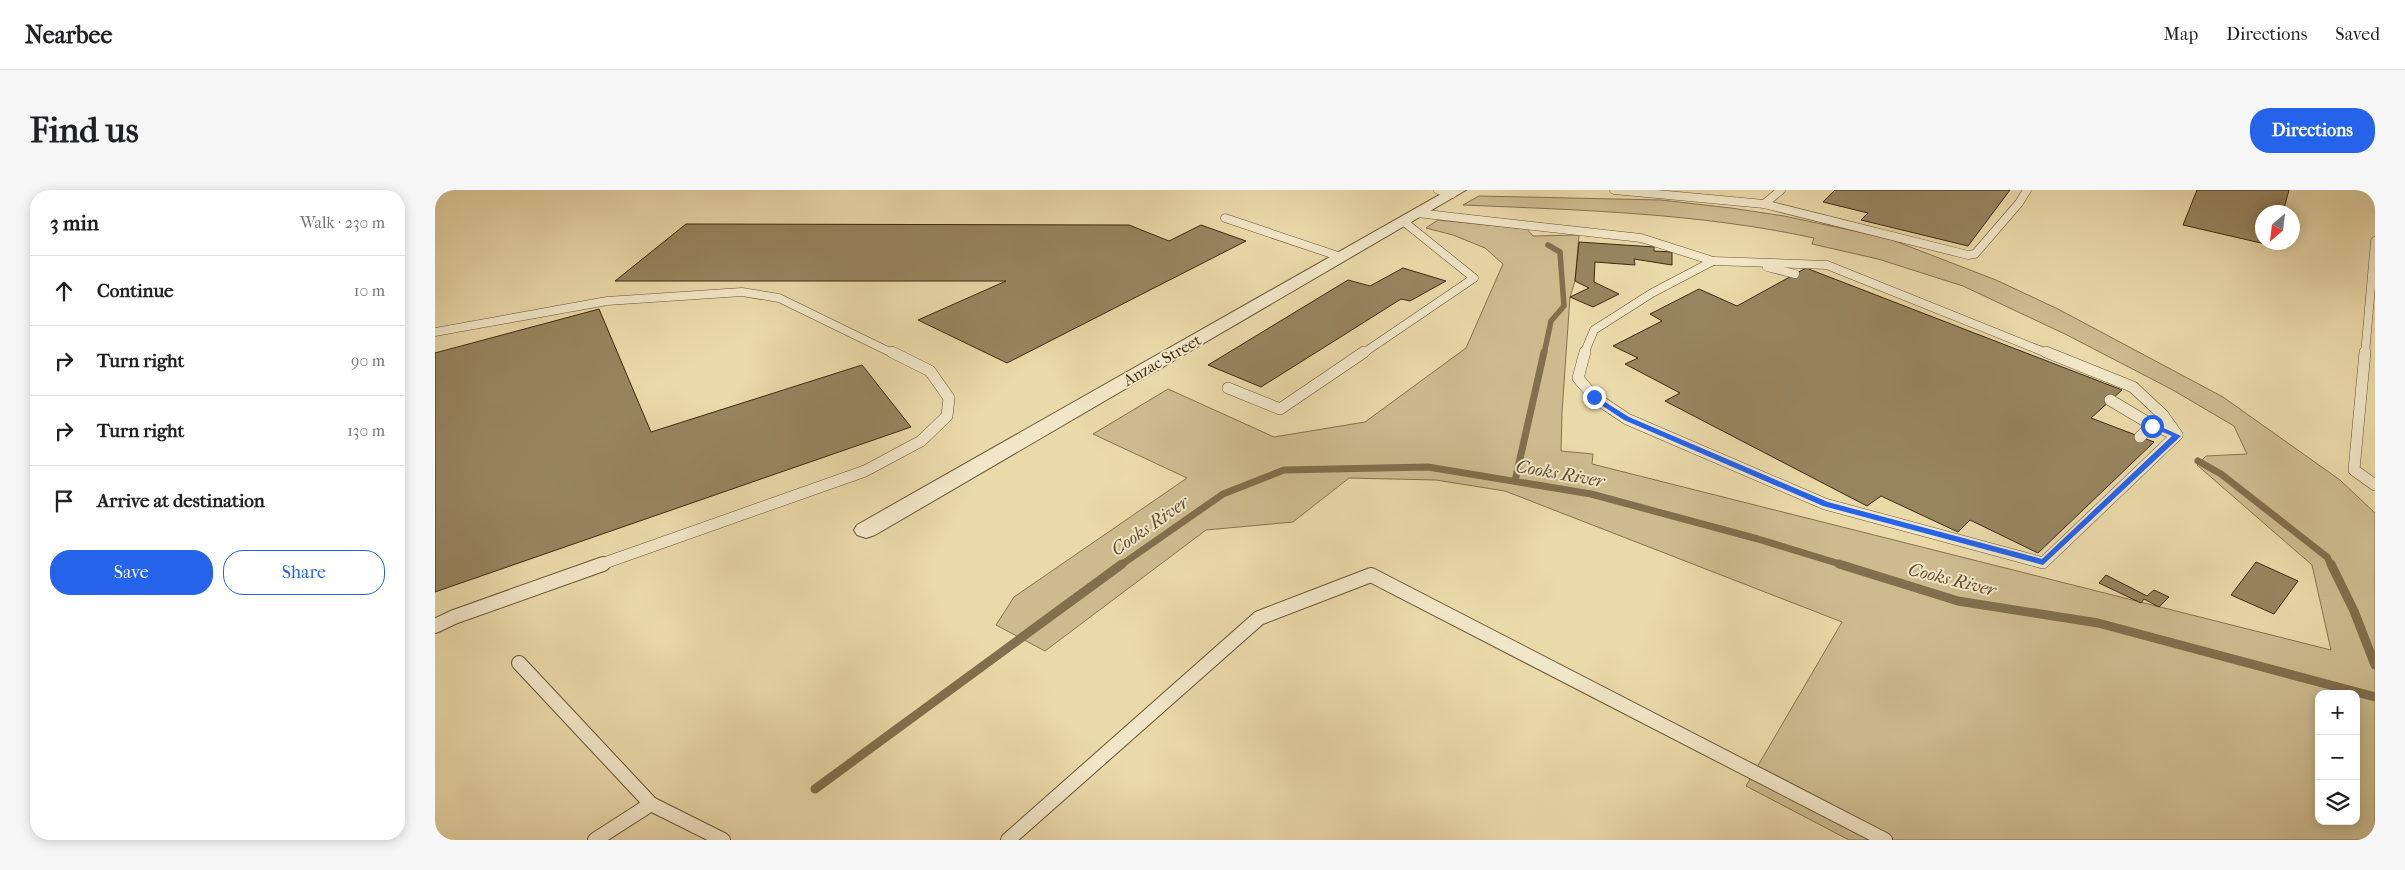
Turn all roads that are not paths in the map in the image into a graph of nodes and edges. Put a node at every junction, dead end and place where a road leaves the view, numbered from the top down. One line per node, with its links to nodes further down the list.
1 (1614, 190): 5 (lane)
2 (1781, 190): 5 (lane)
3 (2027, 190): 5 (lane)
4 (1450, 191): 6 (street, Anzac Street)
5 (1764, 204)
6 (1410, 217): 9 (street, Anzac Street); 10 (lane); 14 (lane)
7 (1225, 218): 9 (lane)
8 (2375, 241): 19 (lane)
9 (1341, 257): 20 (street, Anzac Street)
10 (1713, 261): 11 (lane); 22 (lane)
11 (1743, 261): 12 (lane); 18 (lane)
12 (1795, 274)
13 (435, 332): 23 (lane)
14 (1228, 388)
15 (2111, 400): 16 (lane)
16 (2152, 426): 17 (lane); 18 (lane)
17 (2140, 436)
18 (2177, 436): 22 (lane)
19 (2375, 485)
20 (866, 530)
21 (2023, 546): 22 (lane)
22 (2013, 554)
23 (435, 626)
24 (519, 663): 25 (lane)
25 (651, 804): 26 (lane); 27 (lane)
26 (595, 840)
27 (723, 840)
28 (1008, 840): 29 (lane)
29 (1885, 840)

